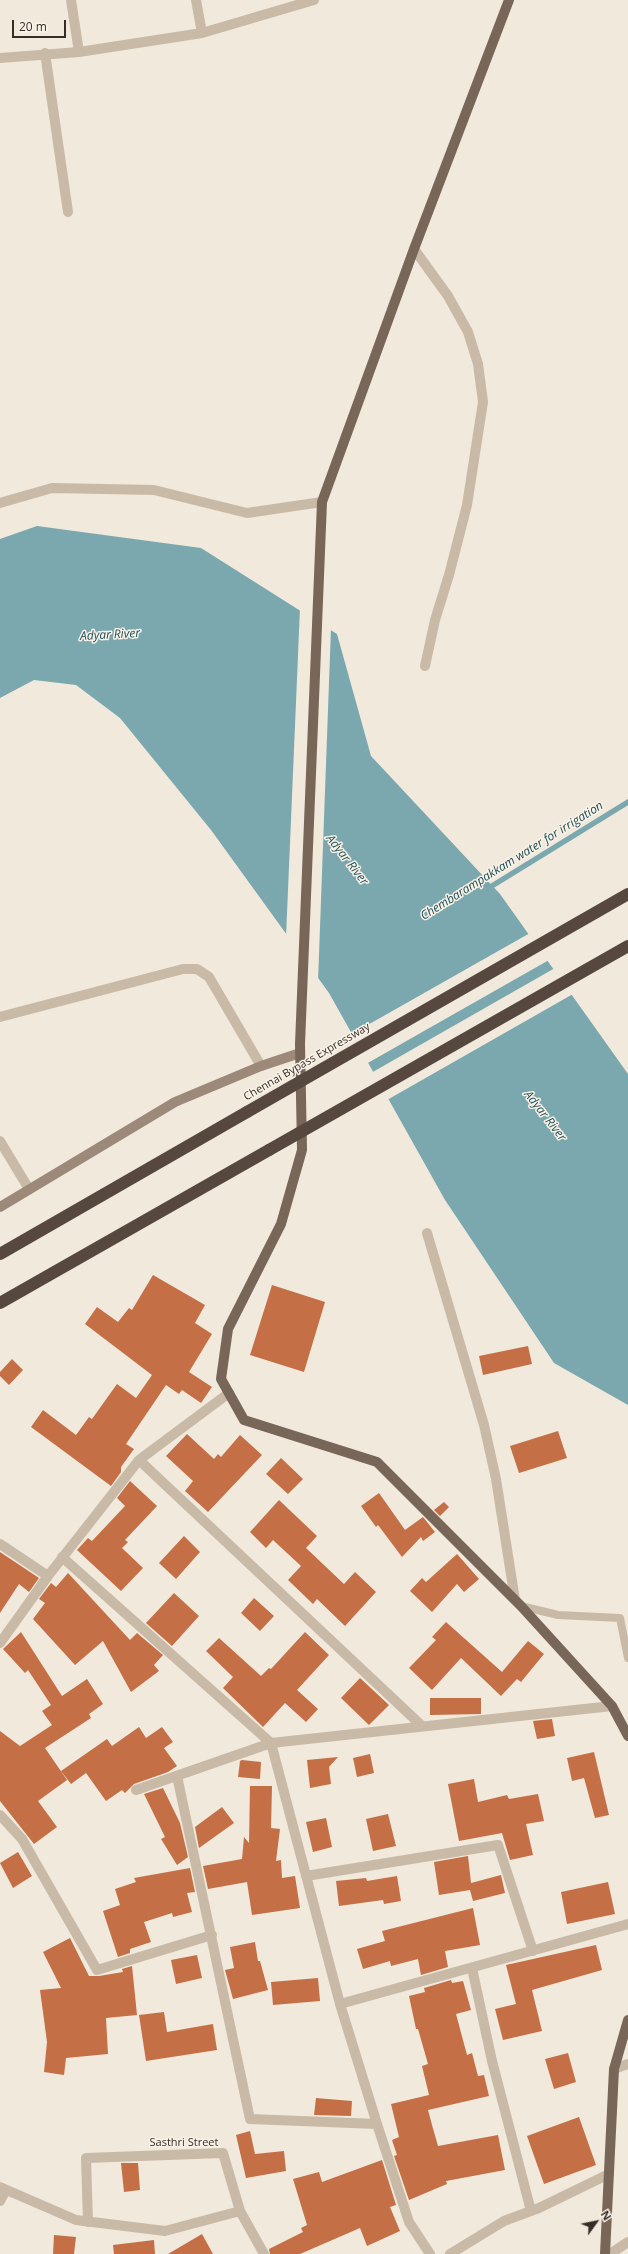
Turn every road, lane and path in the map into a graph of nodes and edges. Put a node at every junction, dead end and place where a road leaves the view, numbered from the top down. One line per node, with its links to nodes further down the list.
1 (71, 0): 6 (street)
2 (196, 0): 5 (street)
3 (314, 0): 5 (street)
4 (509, 0): 10 (main road)
5 (202, 32): 6 (street)
6 (79, 52): 7 (street)
7 (45, 54): 8 (street); 9 (street)
8 (0, 58)
9 (68, 212)
10 (414, 249): 12 (main road); 13 (street)
11 (0, 502): 12 (street)
12 (322, 502): 17 (main road)
13 (425, 666)
14 (628, 894): 23 (highway, Chennai Bypass Expressway, bridge)
15 (628, 946): 24 (highway, bridge)
16 (0, 1017): 18 (street)
17 (300, 1049): 18 (street); 25 (main road)
18 (261, 1066): 20 (street)
19 (0, 1140): 20 (street)
20 (29, 1189): 21 (street)
21 (0, 1207)
22 (427, 1233): 30 (street)
23 (0, 1254)
24 (0, 1303)
25 (229, 1393): 26 (street); 30 (main road)
26 (139, 1460): 28 (street); 34 (street)
27 (0, 1544): 29 (street)
28 (62, 1557): 29 (street); 36 (street)
29 (48, 1576): 31 (street)
30 (518, 1603): 32 (lane); 33 (main road)
31 (0, 1643)
32 (628, 1658)
33 (612, 1706): 34 (street); 35 (main road)
34 (422, 1726): 36 (street)
35 (628, 1736)
36 (271, 1743): 37 (street); 40 (street)
37 (177, 1776): 38 (street); 42 (street)
38 (136, 1790)
39 (0, 1816): 42 (street)
40 (306, 1876): 43 (street); 45 (street)
41 (628, 1924): 43 (street)
42 (212, 1935): 49 (street)
43 (533, 1951): 44 (street)
44 (472, 1968): 45 (street); 54 (street)
45 (340, 2004): 49 (street)
46 (628, 2020): 48 (main road)
47 (628, 2064): 48 (street)
48 (614, 2069): 50 (main road)
49 (377, 2124): 58 (street)
50 (609, 2174): 54 (street); 60 (main road)
51 (3, 2188): 52 (street); 55 (street)
52 (0, 2201)
53 (240, 2211): 55 (street); 55 (street, Sasthri Street); 57 (street, Sasthri Street)
54 (531, 2211): 59 (street)
55 (88, 2222)
56 (628, 2242): 61 (street)
57 (264, 2254)
58 (430, 2254)
59 (450, 2254)
60 (605, 2254)
61 (610, 2254)

